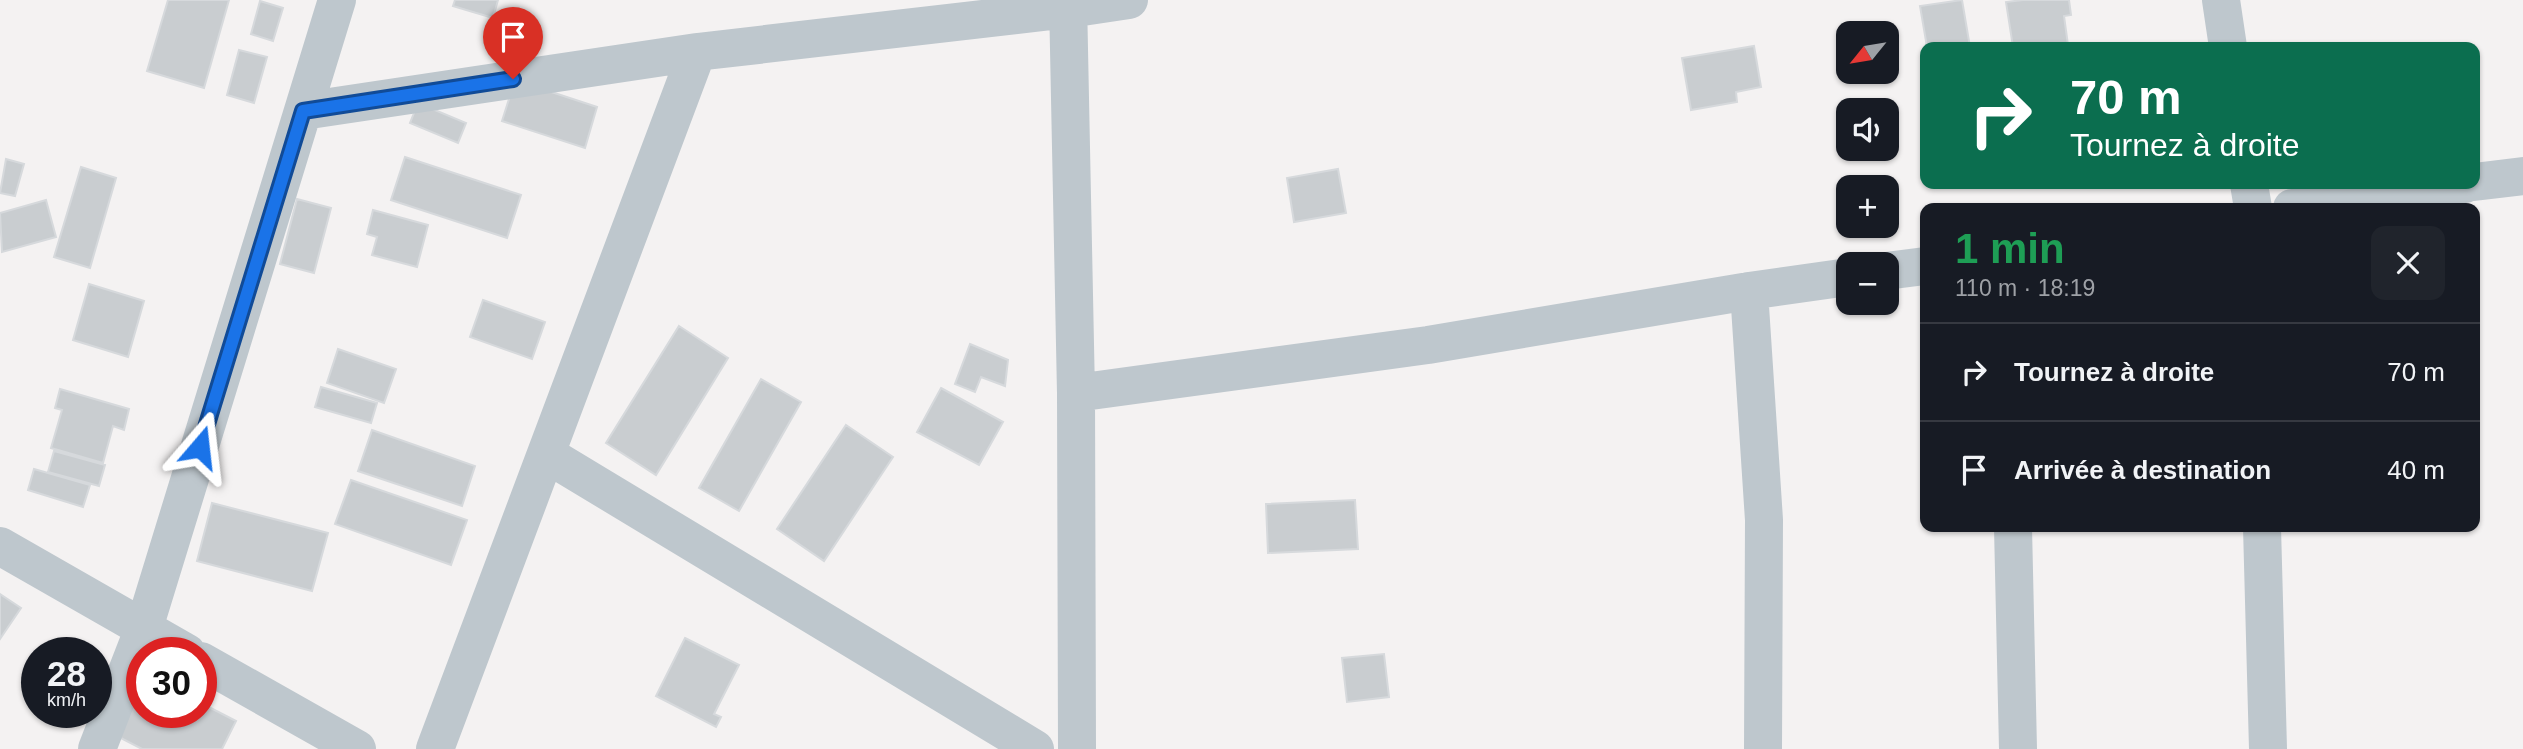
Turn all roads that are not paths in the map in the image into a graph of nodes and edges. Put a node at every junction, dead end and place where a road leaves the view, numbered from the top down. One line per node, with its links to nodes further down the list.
1 (337, 0): 7 (street)
2 (1129, 0): 4 (street)
3 (2221, 0): 5 (street)
4 (1069, 5): 6 (street); 16 (street)
5 (2227, 42)
6 (697, 52): 7 (street); 17 (street)
7 (303, 111): 21 (street)
8 (2523, 176): 9 (street)
9 (2480, 181)
10 (2429, 189): 11 (street)
11 (2328, 203)
12 (1920, 267): 13 (street)
13 (1899, 269)
14 (1836, 279): 15 (street)
15 (1749, 291): 16 (street); 29 (street)
16 (1076, 393): 28 (street)
17 (546, 454): 26 (street); 27 (street)
18 (2013, 532): 30 (street)
19 (2262, 532): 31 (street)
20 (0, 546): 21 (street)
21 (144, 628): 22 (street); 24 (street)
22 (159, 637)
23 (217, 670): 25 (street)
24 (96, 749)
25 (357, 749)
26 (435, 749)
27 (1035, 749)
28 (1077, 749)
29 (1763, 749)
30 (2018, 749)
31 (2268, 749)

